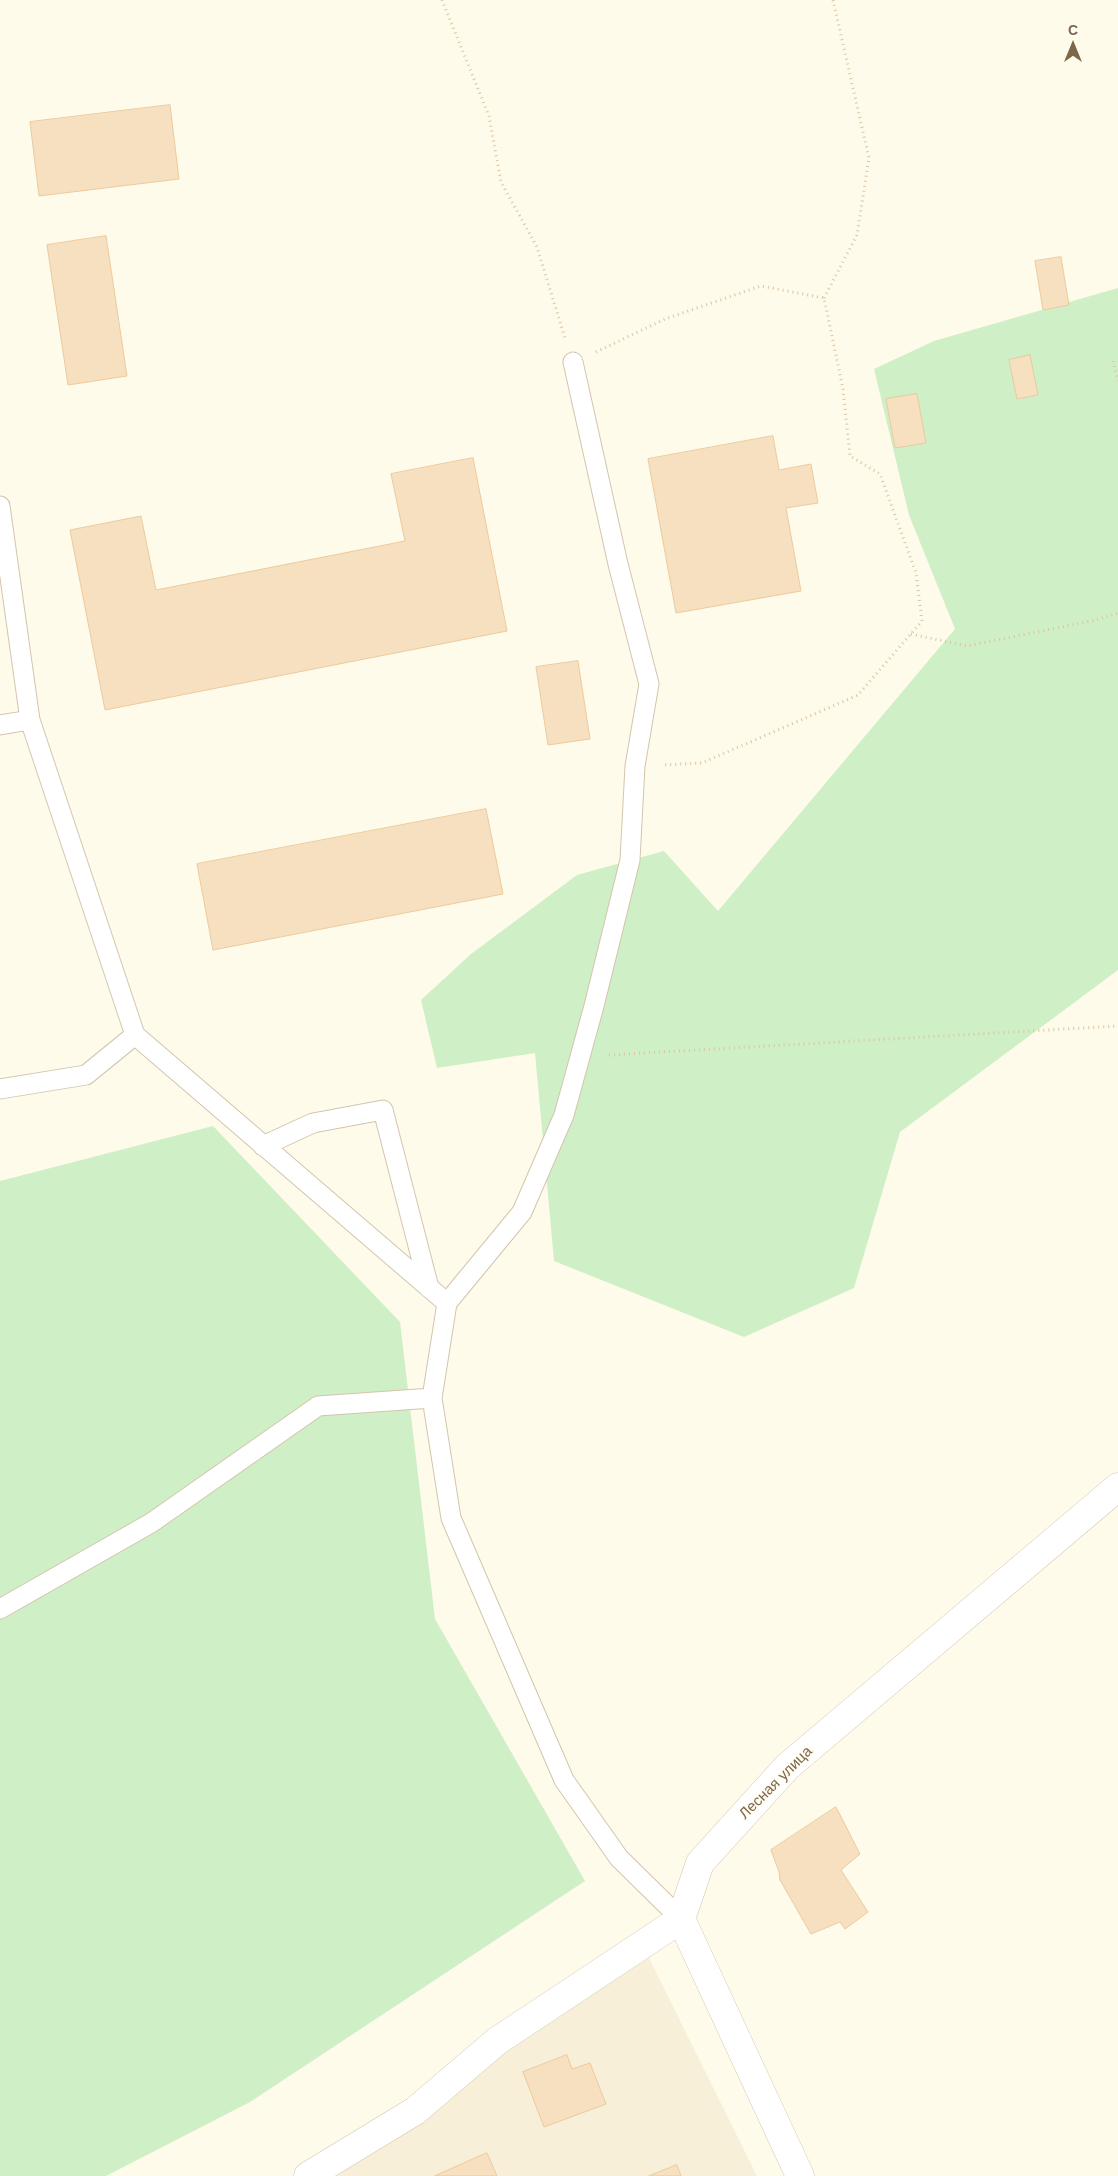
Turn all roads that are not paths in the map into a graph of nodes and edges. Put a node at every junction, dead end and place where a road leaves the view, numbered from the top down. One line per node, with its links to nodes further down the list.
1 (573, 362): 9 (lane)
2 (0, 506): 3 (lane)
3 (30, 720): 4 (lane); 5 (lane)
4 (0, 725)
5 (135, 1035): 6 (lane); 7 (lane)
6 (0, 1089)
7 (263, 1146): 8 (lane); 8 (lane)
8 (429, 1288): 9 (lane)
9 (447, 1303): 10 (lane)
10 (432, 1398): 12 (lane); 13 (lane)
11 (1118, 1486): 13 (street, Лесная улица)
12 (0, 1609)
13 (681, 1919): 14 (street); 15 (street)
14 (308, 2176)
15 (800, 2176)

